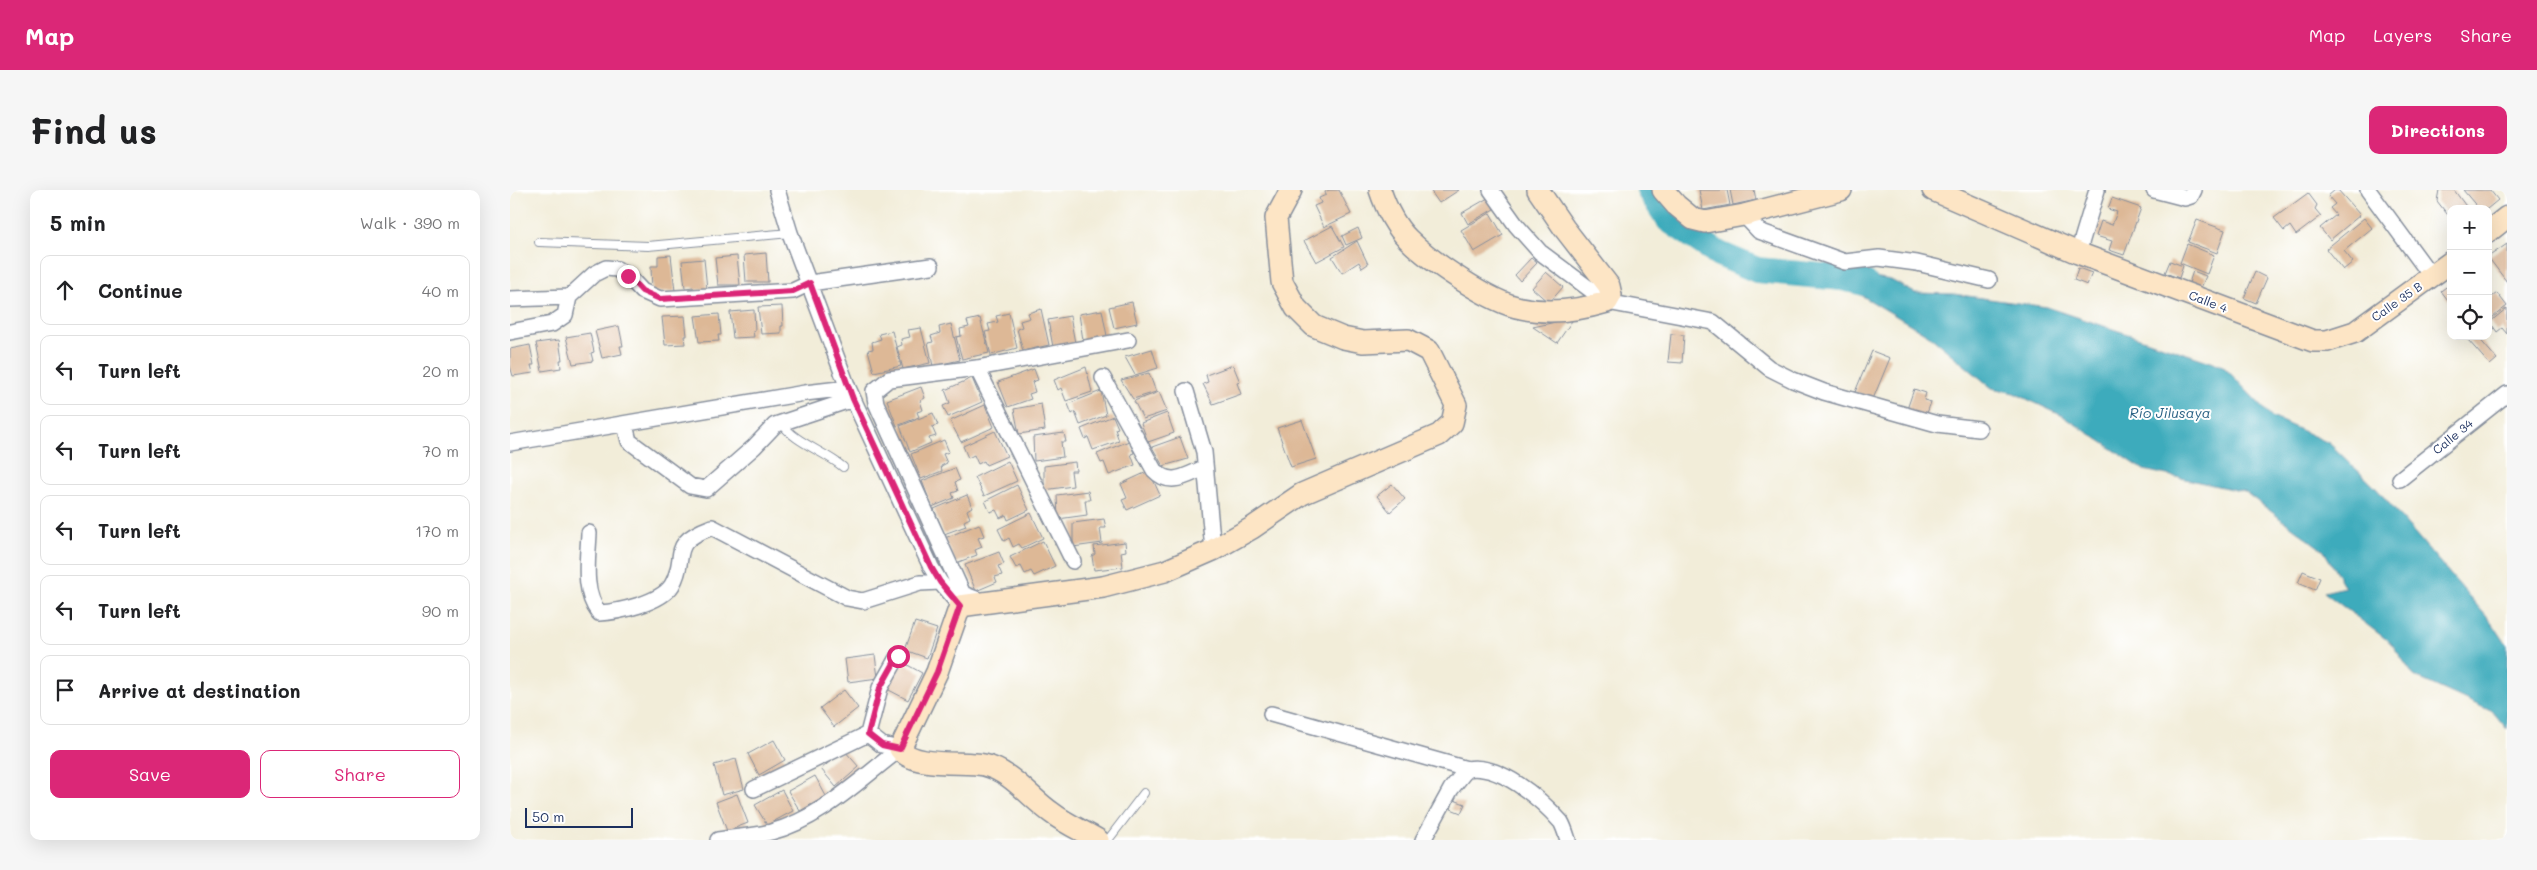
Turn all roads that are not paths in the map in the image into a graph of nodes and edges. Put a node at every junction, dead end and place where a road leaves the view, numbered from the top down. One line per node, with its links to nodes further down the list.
1 (777, 190): 16 (street)
2 (1291, 190): 44 (street)
3 (1380, 190): 26 (street)
4 (1491, 190): 26 (street)
5 (1538, 190): 26 (street)
6 (1663, 190): 13 (street)
7 (1841, 190): 13 (street)
8 (1933, 190): 18 (street, Calle 4)
9 (2097, 190): 18 (street)
10 (2154, 190): 11 (street)
11 (2194, 190)
12 (2368, 190): 21 (street)
13 (1744, 215): 22 (street)
14 (2507, 217): 15 (street)
15 (2492, 229)
16 (790, 233): 17 (lane); 23 (street)
17 (539, 242)
18 (2078, 253): 28 (street, Calle 4)
19 (2447, 265): 21 (street, Calle 35 B)
20 (931, 266): 23 (street)
21 (2432, 277): 28 (street, Calle 35 B)
22 (1989, 280)
23 (810, 283): 24 (street); 34 (street)
24 (569, 296): 25 (street); 27 (street)
25 (510, 298)
26 (1607, 302): 38 (street)
27 (510, 332)
28 (2340, 338)
29 (1128, 340): 30 (street)
30 (977, 368): 45 (street); 47 (street)
31 (1103, 378): 41 (street)
32 (1186, 391): 41 (street)
33 (805, 393): 34 (street); 36 (street); 37 (street)
34 (851, 393): 36 (street); 46 (street)
35 (2507, 394): 42 (street, Calle 34)
36 (781, 422): 37 (street); 40 (lane)
37 (625, 425): 39 (street)
38 (1979, 429)
39 (510, 443)
40 (843, 467)
41 (1204, 468): 44 (street)
42 (2400, 479)
43 (589, 533): 46 (street)
44 (1213, 550): 47 (street)
45 (1073, 561)
46 (940, 582): 48 (street)
47 (980, 601): 48 (street)
48 (960, 606): 52 (street)
49 (898, 656): 51 (street)
50 (1270, 714): 53 (street)
51 (868, 734): 52 (street); 54 (street)
52 (900, 749): 56 (street); 57 (street)
53 (1467, 769): 59 (street); 60 (street)
54 (754, 789)
55 (1144, 793): 58 (lane)
56 (718, 840)
57 (1098, 840)
58 (1108, 840)
59 (1423, 840)
60 (1568, 840)

